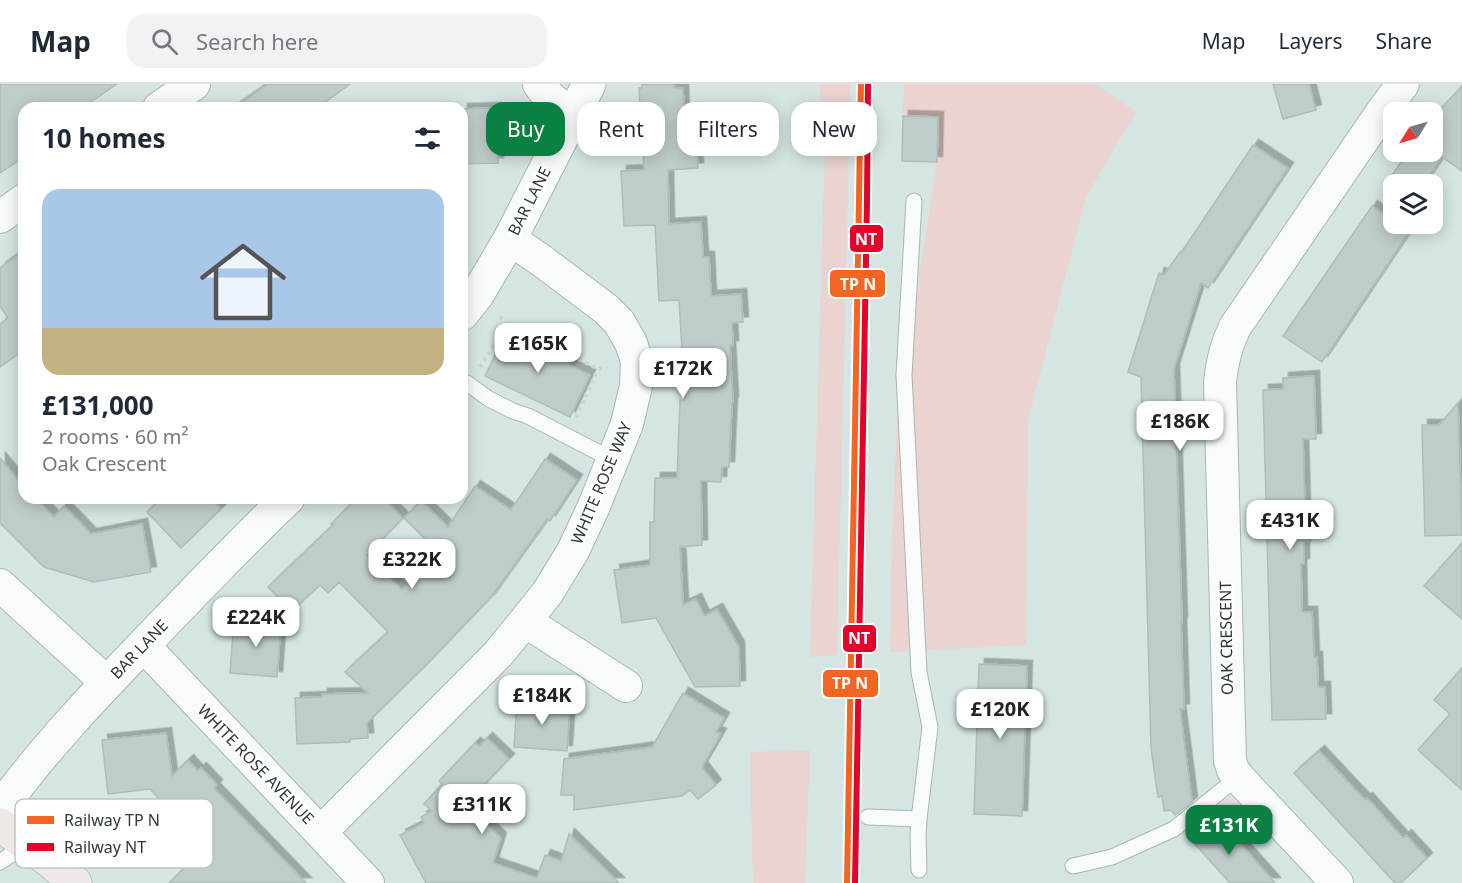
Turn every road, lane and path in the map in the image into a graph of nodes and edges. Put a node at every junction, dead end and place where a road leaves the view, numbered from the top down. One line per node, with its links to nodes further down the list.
1 (194, 84): 5 (street)
2 (539, 84): 6 (street)
3 (589, 84): 6 (street, BAR LANE)
4 (1403, 84): 27 (street, OAK CRESCENT)
5 (168, 102)
6 (574, 114): 10 (street, BAR LANE)
7 (915, 201): 30 (lane)
8 (18, 204): 9 (street)
9 (0, 217)
10 (510, 239): 11 (street, BAR LANE); 15 (street, WHITE ROSE WAY)
11 (470, 305): 13 (path)
12 (565, 321): 14 (path)
13 (507, 324): 14 (path); 17 (path)
14 (552, 345): 16 (path)
15 (637, 361): 16 (path); 20 (street, WHITE ROSE WAY)
16 (598, 369): 19 (path)
17 (468, 383)
18 (468, 385): 19 (lane)
19 (567, 436): 20 (lane)
20 (613, 460): 23 (street, WHITE ROSE WAY)
21 (282, 504): 24 (street, BAR LANE)
22 (0, 585): 25 (street)
23 (525, 621): 26 (street); 31 (street, WHITE ROSE WAY)
24 (143, 645): 25 (street, BAR LANE); 31 (street, WHITE ROSE AVENUE)
25 (106, 682): 28 (street, BAR LANE)
26 (626, 686)
27 (1238, 777): 32 (lane); 37 (street, OAK CRESCENT)
28 (0, 809)
29 (868, 817): 30 (lane)
30 (919, 819): 34 (lane)
31 (321, 832): 36 (street, WHITE ROSE AVENUE)
32 (1073, 866)
33 (58, 868): 35 (main road)
34 (918, 870)
35 (75, 883)
36 (368, 883)
37 (1337, 883)

